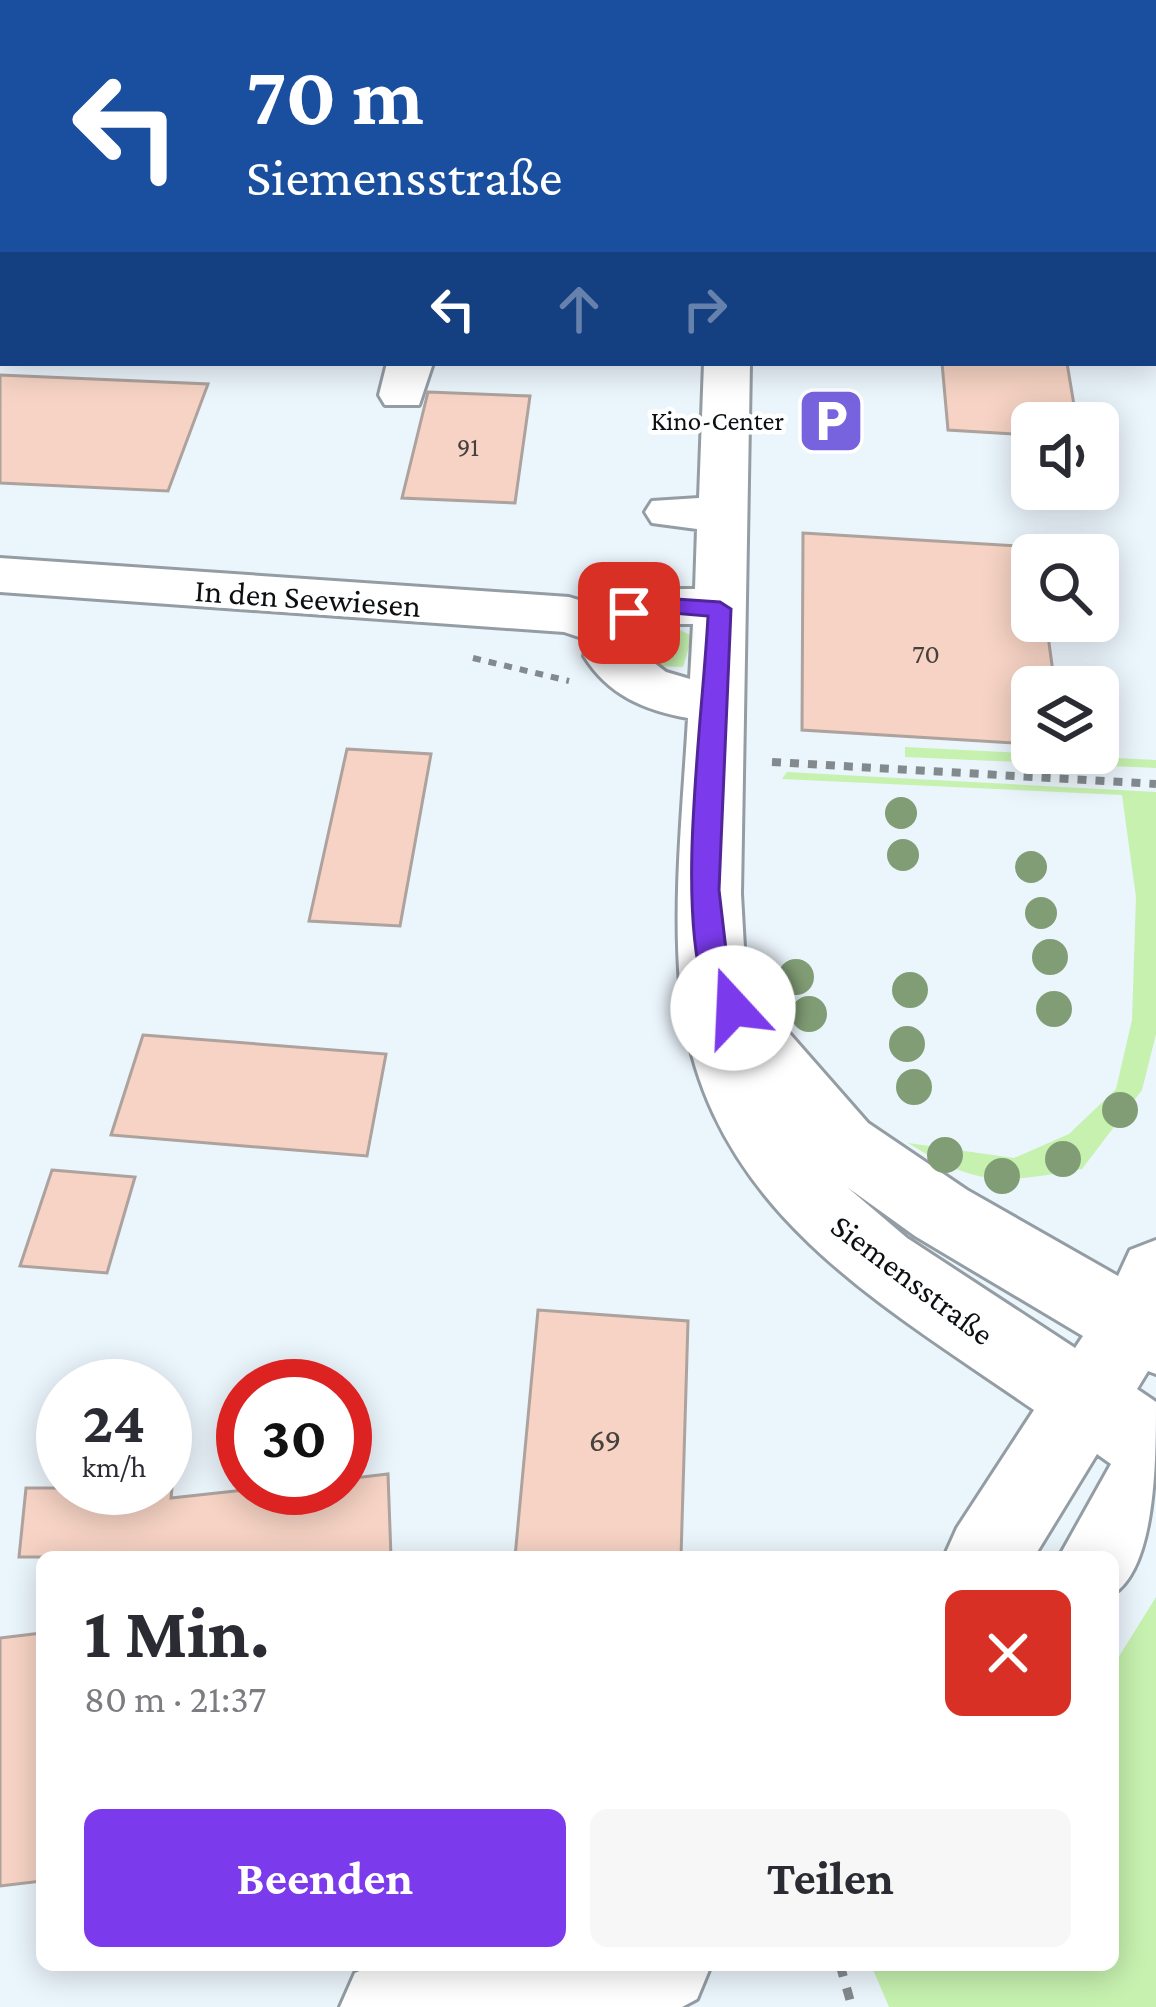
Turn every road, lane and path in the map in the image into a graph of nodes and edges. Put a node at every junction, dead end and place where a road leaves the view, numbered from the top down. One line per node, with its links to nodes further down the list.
1 (727, 366): 3 (street, Siemensstraße)
2 (670, 512): 3 (street)
3 (726, 514): 5 (street, Siemensstraße)
4 (0, 575): 6 (street, In den Seewiesen)
5 (720, 609): 6 (street); 7 (street, Siemensstraße)
6 (614, 630): 7 (street)
7 (717, 701): 8 (street, Siemensstraße)
8 (717, 987): 9 (street, Siemensstraße); 10 (street, Siemensstraße)
9 (1149, 1313): 10 (street)
10 (1086, 1403): 11 (street, Siemensstraße); 13 (street)
11 (1156, 1448)
12 (1156, 1466): 14 (street)
13 (990, 1551)
14 (1105, 1551)
15 (486, 1971): 18 (street)
16 (651, 1971): 19 (street)
17 (842, 1971): 20 (path)
18 (389, 2007)
19 (562, 2007)
20 (852, 2007)

